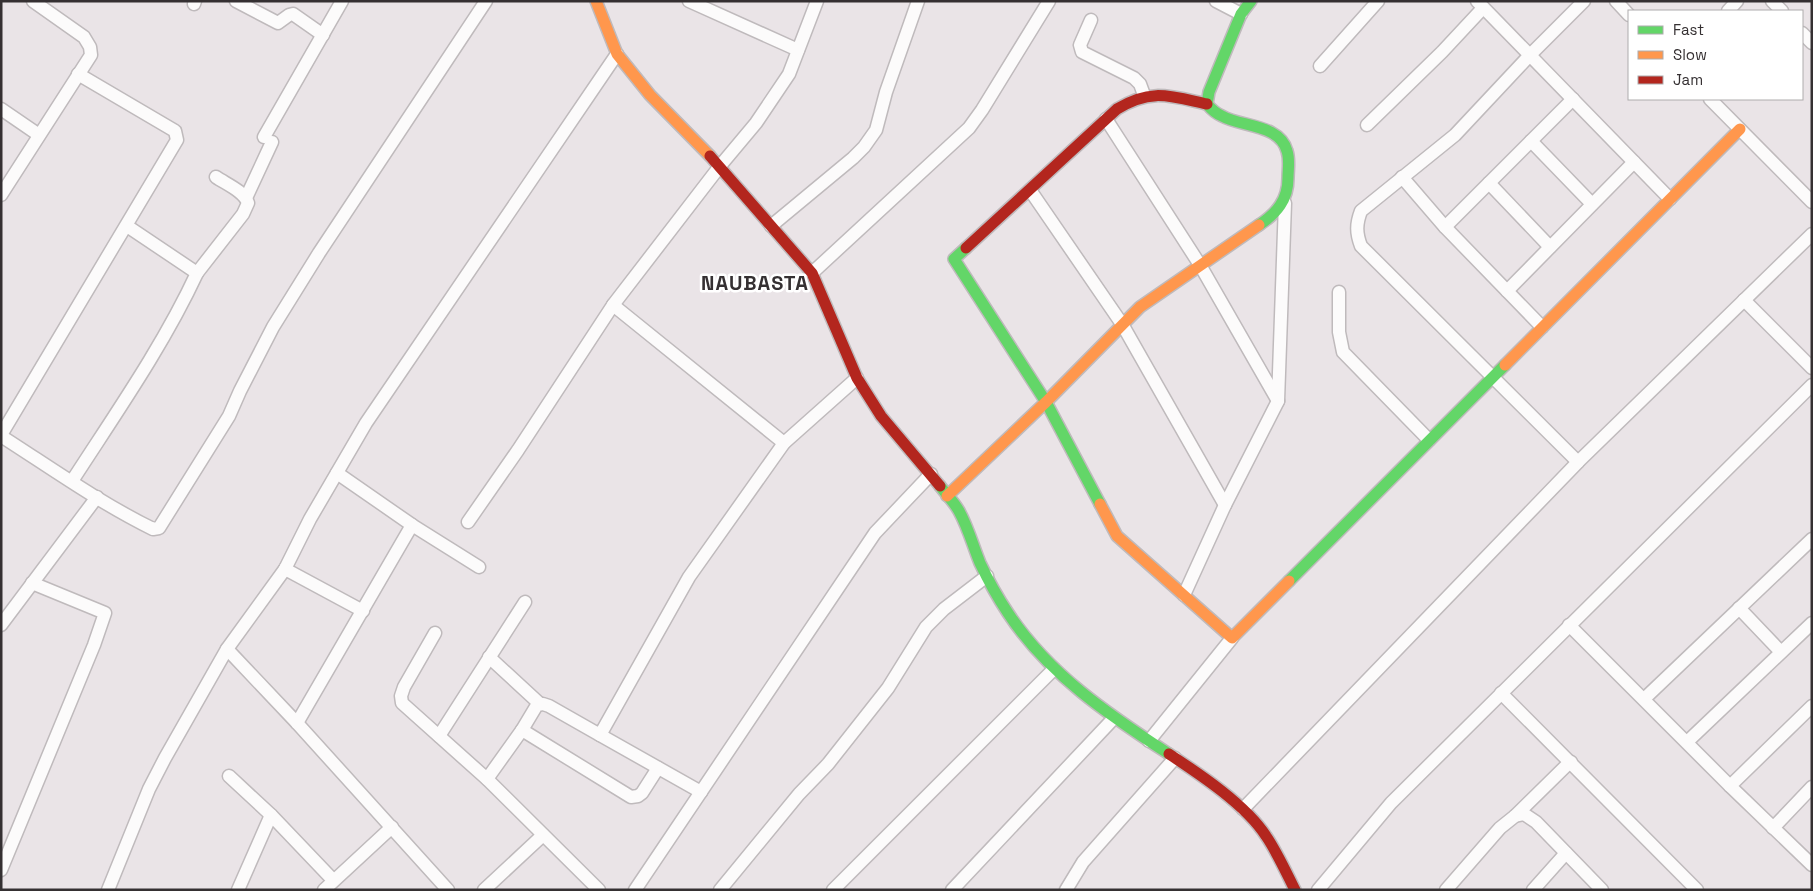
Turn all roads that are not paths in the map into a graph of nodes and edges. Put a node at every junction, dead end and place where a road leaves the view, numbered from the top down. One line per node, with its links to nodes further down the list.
1 (33, 1): 29 (street)
2 (236, 1): 23 (street)
3 (342, 1): 23 (street)
4 (486, 1): 80 (street)
5 (596, 1): 26 (street)
6 (689, 1): 16 (street)
7 (817, 1): 25 (street)
8 (918, 1): 53 (street)
9 (1049, 1): 59 (street)
10 (1216, 1): 19 (street)
11 (1251, 1): 19 (street)
12 (1378, 1): 28 (street)
13 (1584, 1): 27 (street)
14 (1616, 1): 20 (street)
15 (1772, 1): 18 (street)
16 (705, 5): 25 (street)
17 (1480, 5): 27 (street); 36 (street)
18 (1781, 10)
19 (1241, 14): 33 (street)
20 (1628, 15)
21 (1091, 20): 30 (street)
22 (1803, 34): 24 (street)
23 (323, 35): 47 (street)
24 (1812, 43)
25 (798, 50): 41 (street)
26 (617, 54): 41 (street); 76 (street)
27 (1530, 55): 31 (street); 43 (street)
28 (1320, 66)
29 (78, 74): 38 (street); 52 (street)
30 (1144, 95): 33 (street); 35 (street)
31 (1573, 99): 39 (street); 40 (street)
32 (1711, 100): 37 (street)
33 (1207, 104): 50 (street)
34 (1, 109): 38 (street)
35 (1106, 119): 45 (street); 57 (street)
36 (1366, 125)
37 (1740, 129): 48 (street); 49 (street)
38 (39, 135): 46 (street)
39 (1531, 141): 44 (street); 51 (street)
40 (1634, 162): 48 (street); 51 (street)
41 (720, 166): 53 (street); 63 (street)
42 (216, 177): 47 (street)
43 (1402, 177): 54 (street); 67 (street)
44 (1488, 183): 54 (street); 56 (street)
45 (1030, 190): 64 (street); 71 (street)
46 (1, 195)
47 (246, 198): 58 (street)
48 (1670, 199): 65 (street)
49 (1812, 202)
50 (1285, 203): 57 (street); 70 (street)
51 (1592, 204): 56 (street)
52 (127, 226): 58 (street); 72 (street)
53 (771, 226): 59 (street)
54 (1445, 227): 60 (street)
55 (1812, 234): 62 (street)
56 (1550, 247): 60 (street)
57 (1200, 265): 64 (street); 70 (street)
58 (197, 273): 78 (street)
59 (812, 273): 68 (street)
60 (1507, 291): 65 (street)
61 (1338, 292): 73 (street)
62 (1744, 300): 66 (street); 75 (street)
63 (613, 306): 74 (street); 82 (street)
64 (1122, 324): 71 (street); 81 (street)
65 (1542, 327): 67 (street)
66 (1812, 368)
67 (1493, 376): 73 (street); 75 (street)
68 (857, 378): 74 (street); 77 (street)
69 (1812, 385): 95 (street)
70 (1278, 401): 81 (street)
71 (1046, 402): 79 (street); 89 (street)
72 (1, 435): 78 (street)
73 (1429, 440): 97 (street)
74 (784, 443): 109 (street)
75 (1578, 462): 121 (street)
76 (337, 472): 83 (street); 86 (street)
77 (931, 474): 79 (street); 120 (street)
78 (72, 481): 80 (street)
79 (947, 496): 87 (street)
80 (96, 497): 88 (street)
81 (1225, 505): 89 (street)
82 (468, 522)
83 (412, 525): 85 (street); 92 (street)
84 (1812, 539): 91 (street)
85 (479, 567)
86 (285, 569): 92 (street); 98 (street)
87 (987, 576): 101 (street); 137 (street)
88 (32, 582): 94 (street); 129 (street)
89 (1184, 595): 97 (street)
90 (525, 602): 100 (street)
91 (1739, 608): 99 (street); 103 (street)
92 (363, 611): 107 (street)
93 (1812, 622): 99 (street)
94 (1, 625)
95 (1569, 625): 102 (street); 103 (street)
96 (435, 633): 110 (street)
97 (1232, 638): 111 (street)
98 (227, 649): 107 (street); 131 (street)
99 (1781, 652): 112 (street)
100 (489, 657): 104 (street); 110 (street)
101 (1054, 669): 106 (street); 138 (street)
102 (1500, 692): 114 (street); 142 (street)
103 (1644, 699): 112 (street)
104 (540, 704): 108 (street); 109 (street)
105 (1812, 706): 118 (street)
106 (1114, 718): 111 (street); 139 (street)
107 (297, 723): 124 (street)
108 (522, 730): 115 (street); 117 (street)
109 (600, 735): 115 (street)
110 (438, 736): 117 (street)
111 (1149, 741): 113 (street)
112 (1687, 742): 118 (street)
113 (1175, 758): 121 (street); 140 (street)
114 (1570, 762): 123 (street); 146 (street)
115 (658, 768): 120 (street)
116 (229, 776): 122 (street)
117 (487, 779): 126 (street)
118 (1730, 786): 125 (street)
119 (1812, 787): 125 (street)
120 (700, 792): 136 (street)
121 (1244, 809): 141 (street)
122 (272, 815): 130 (street); 132 (street)
123 (1515, 816): 127 (street); 143 (street)
124 (392, 827): 130 (street); 133 (street)
125 (1773, 828): 128 (street)
126 (543, 835): 134 (street); 135 (street)
127 (1566, 853): 144 (street); 145 (street)
128 (1812, 865)
129 (1, 870)
130 (328, 885)
131 (108, 890)
132 (238, 890)
133 (448, 890)
134 (484, 890)
135 (599, 890)
136 (635, 890)
137 (720, 890)
138 (833, 890)
139 (952, 890)
140 (1066, 890)
141 (1295, 890)
142 (1318, 890)
143 (1446, 890)
144 (1533, 890)
145 (1602, 890)
146 (1697, 890)

